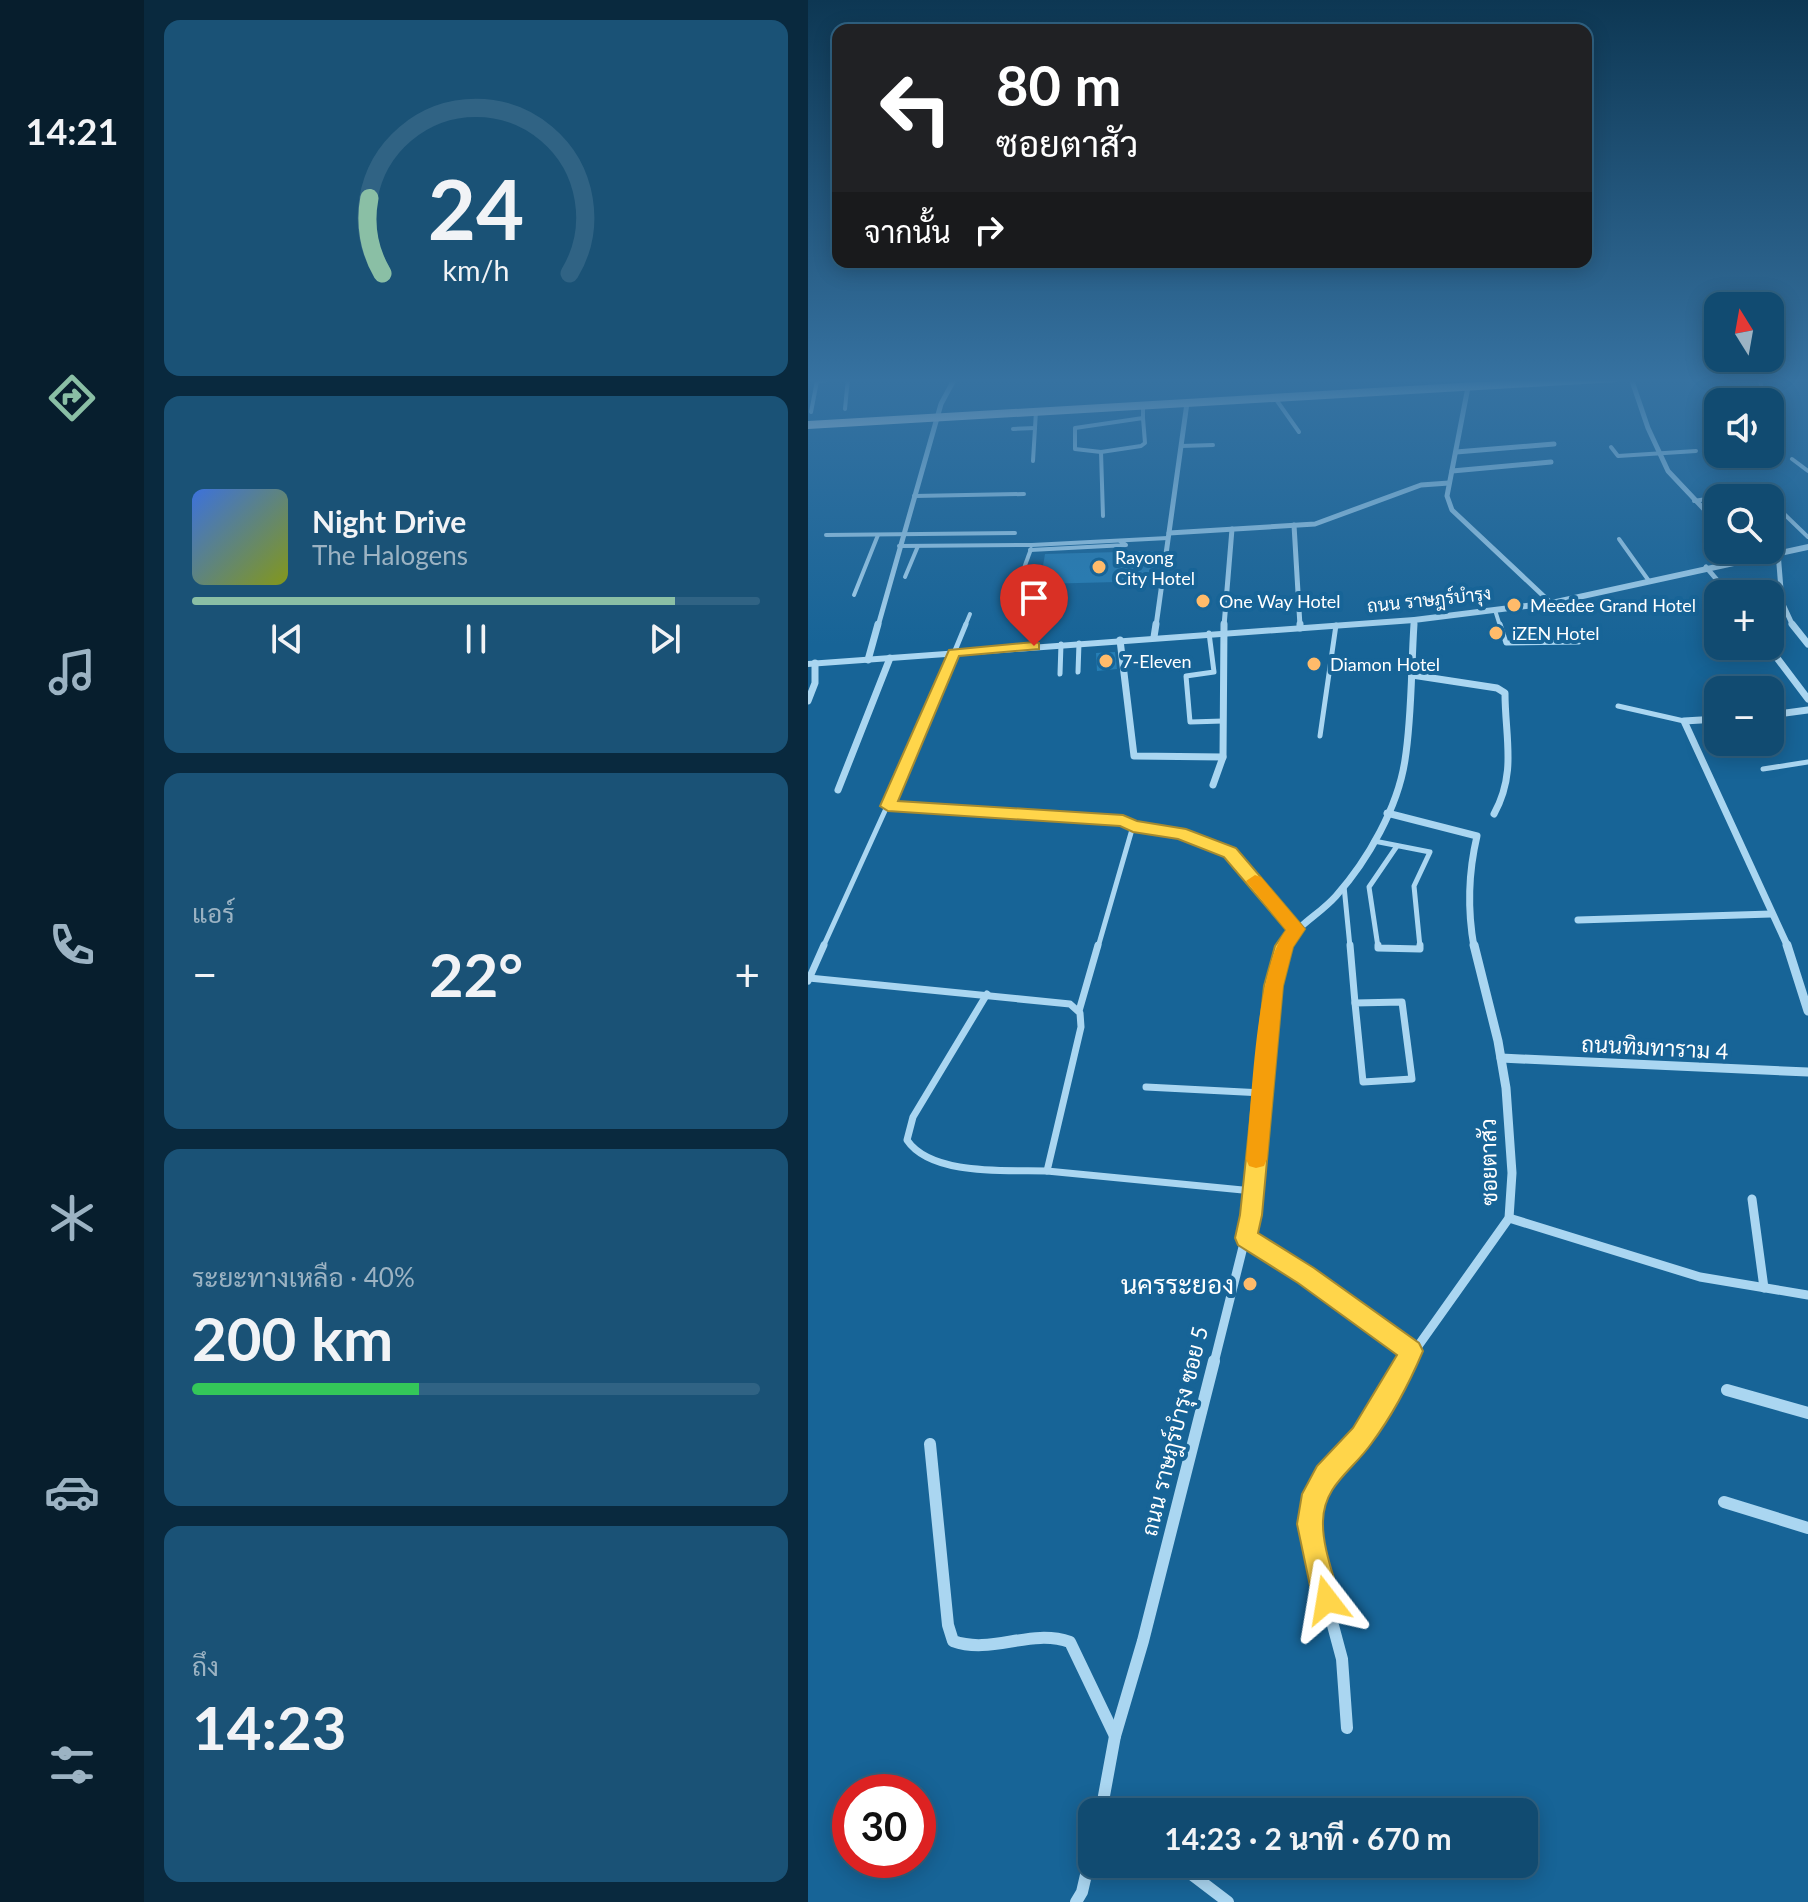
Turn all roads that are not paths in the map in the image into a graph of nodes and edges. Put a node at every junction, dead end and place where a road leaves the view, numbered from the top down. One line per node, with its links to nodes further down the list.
1 (922, 467): 10 (street)
2 (1101, 467): 15 (lane)
3 (1178, 467): 22 (street)
4 (1453, 467): 7 (street)
5 (1499, 467): 7 (street)
6 (1666, 467): 12 (street)
7 (1452, 471): 8 (street)
8 (1449, 483): 16 (street); 38 (street)
9 (1024, 494): 10 (lane)
10 (914, 496): 21 (street)
11 (1704, 499): 12 (lane)
12 (1694, 501): 13 (street)
13 (1704, 511)
14 (1784, 514): 23 (lane)
15 (1103, 516)
16 (1294, 525): 17 (street); 43 (street)
17 (1232, 529): 22 (street); 45 (street)
18 (1015, 533): 21 (lane)
19 (826, 535): 20 (lane)
20 (878, 535): 21 (lane); 37 (lane)
21 (902, 535): 25 (street)
22 (1168, 536): 28 (lane); 46 (street)
23 (1808, 537)
24 (1619, 539): 36 (lane)
25 (899, 546): 26 (lane); 54 (street)
26 (918, 546): 28 (lane); 33 (lane)
27 (1808, 547): 29 (street, ถนน ราษฎร์บำรุง)
28 (1031, 548): 34 (lane)
29 (1784, 551)
30 (1716, 564): 32 (street, ถนน ราษฎร์บำรุง)
31 (1779, 564): 50 (street)
32 (1706, 567): 35 (street); 36 (street, ถนน ราษฎร์บำรุง)
33 (905, 577)
34 (1020, 579)
35 (1717, 580)
36 (1649, 581): 38 (street, ถนน ราษฎร์บำรุง)
37 (854, 595)
38 (1551, 603): 39 (street, ถนน ราษฎร์บำรุง)
39 (1495, 610): 41 (street, ถนน ราษฎร์บำรุง); 48 (lane)
40 (970, 614): 52 (lane)
41 (1414, 620): 42 (street, ถนน ราษฎร์บำรุง); 59 (street, ถนน ราษฎร์บำรุง ซอย 5)
42 (1336, 625): 43 (street, ถนน ราษฎร์บำรุง); 68 (lane)
43 (1300, 628): 45 (street, ถนน ราษฎร์บำรุง)
44 (1209, 633): 45 (street, ถนน ราษฎร์บำรุง); 46 (street, ถนน ราษฎร์บำรุง); 66 (lane)
45 (1223, 633): 66 (street)
46 (1154, 637): 47 (street, ถนน ราษฎร์บำรุง)
47 (1120, 640): 49 (street, ถนน ราษฎร์บำรุง); 69 (street)
48 (1579, 642)
49 (1079, 643): 51 (street, ถนน ราษฎร์บำรุง); 57 (lane)
50 (1807, 643)
51 (1061, 644): 52 (street, ถนน ราษฎร์บำรุง); 58 (lane)
52 (954, 653): 53 (street, ถนน ราษฎร์บำรุง); 72 (street)
53 (890, 658): 54 (street, ถนน ราษฎร์บำรุง); 74 (street)
54 (868, 660): 56 (street, ถนน ราษฎร์บำรุง)
55 (1779, 660): 60 (street)
56 (812, 664): 61 (street)
57 (1078, 672)
58 (1060, 674)
59 (1412, 675): 76 (street, ถนน ราษฎร์บำรุง ซอย 5); 77 (street)
60 (1808, 699)
61 (808, 701)
62 (1618, 706): 67 (lane)
63 (1808, 710): 64 (street)
64 (1784, 713)
65 (1704, 720): 67 (street)
66 (1223, 721): 69 (street)
67 (1684, 721): 82 (street)
68 (1320, 736)
69 (1223, 757): 73 (street)
70 (1808, 762): 71 (lane)
71 (1763, 769)
72 (899, 780): 75 (lane)
73 (1213, 785)
74 (838, 790)
75 (888, 806): 78 (lane); 85 (lane)
76 (1387, 813): 79 (street, ถนน ราษฎร์บำรุง ซอย 5); 90 (street, ซอยตาสัว)
77 (1494, 814)
78 (1133, 826): 84 (lane); 88 (lane)
79 (1374, 841): 80 (lane); 81 (street, ถนน ราษฎร์บำรุง ซอย 5)
80 (1397, 846): 80 (lane)
81 (1344, 886): 84 (street, ถนน ราษฎร์บำรุง ซอย 5); 87 (lane)
82 (1771, 914): 83 (street); 89 (street)
83 (1578, 920)
84 (1298, 927): 93 (street, ถนน ราษฎร์บำรุง ซอย 5)
85 (809, 979): 86 (lane)
86 (987, 994): 88 (lane); 94 (lane)
87 (1355, 1003): 87 (lane)
88 (1079, 1011): 94 (lane)
89 (1808, 1011)
90 (1501, 1058): 91 (street, ถนนทิมทาราม 4); 97 (street, ซอยตาสัว)
91 (1808, 1072)
92 (1146, 1087): 93 (lane)
93 (1263, 1093): 95 (street, ถนน ราษฎร์บำรุง ซอย 5)
94 (1047, 1171): 95 (lane)
95 (1253, 1191): 98 (street, ถนน ราษฎร์บำรุง ซอย 5)
96 (1752, 1199): 99 (street)
97 (1509, 1218): 99 (street); 101 (street, ซอยตาสัว)
98 (1246, 1238): 101 (street); 108 (street, ถนน ราษฎร์บำรุง ซอย 5)
99 (1764, 1288): 100 (street)
100 (1808, 1295)
101 (1411, 1351): 107 (street, ซอยตาสัว)
102 (1727, 1390): 103 (street)
103 (1808, 1413)
104 (930, 1444): 108 (street)
105 (1724, 1502): 106 (street)
106 (1808, 1528)
107 (1347, 1728)
108 (1115, 1736): 109 (street, ถนน ราษฎร์บำรุง ซอย 5)
109 (1106, 1798)
110 (1196, 1878): 111 (street)
111 (1228, 1902)

